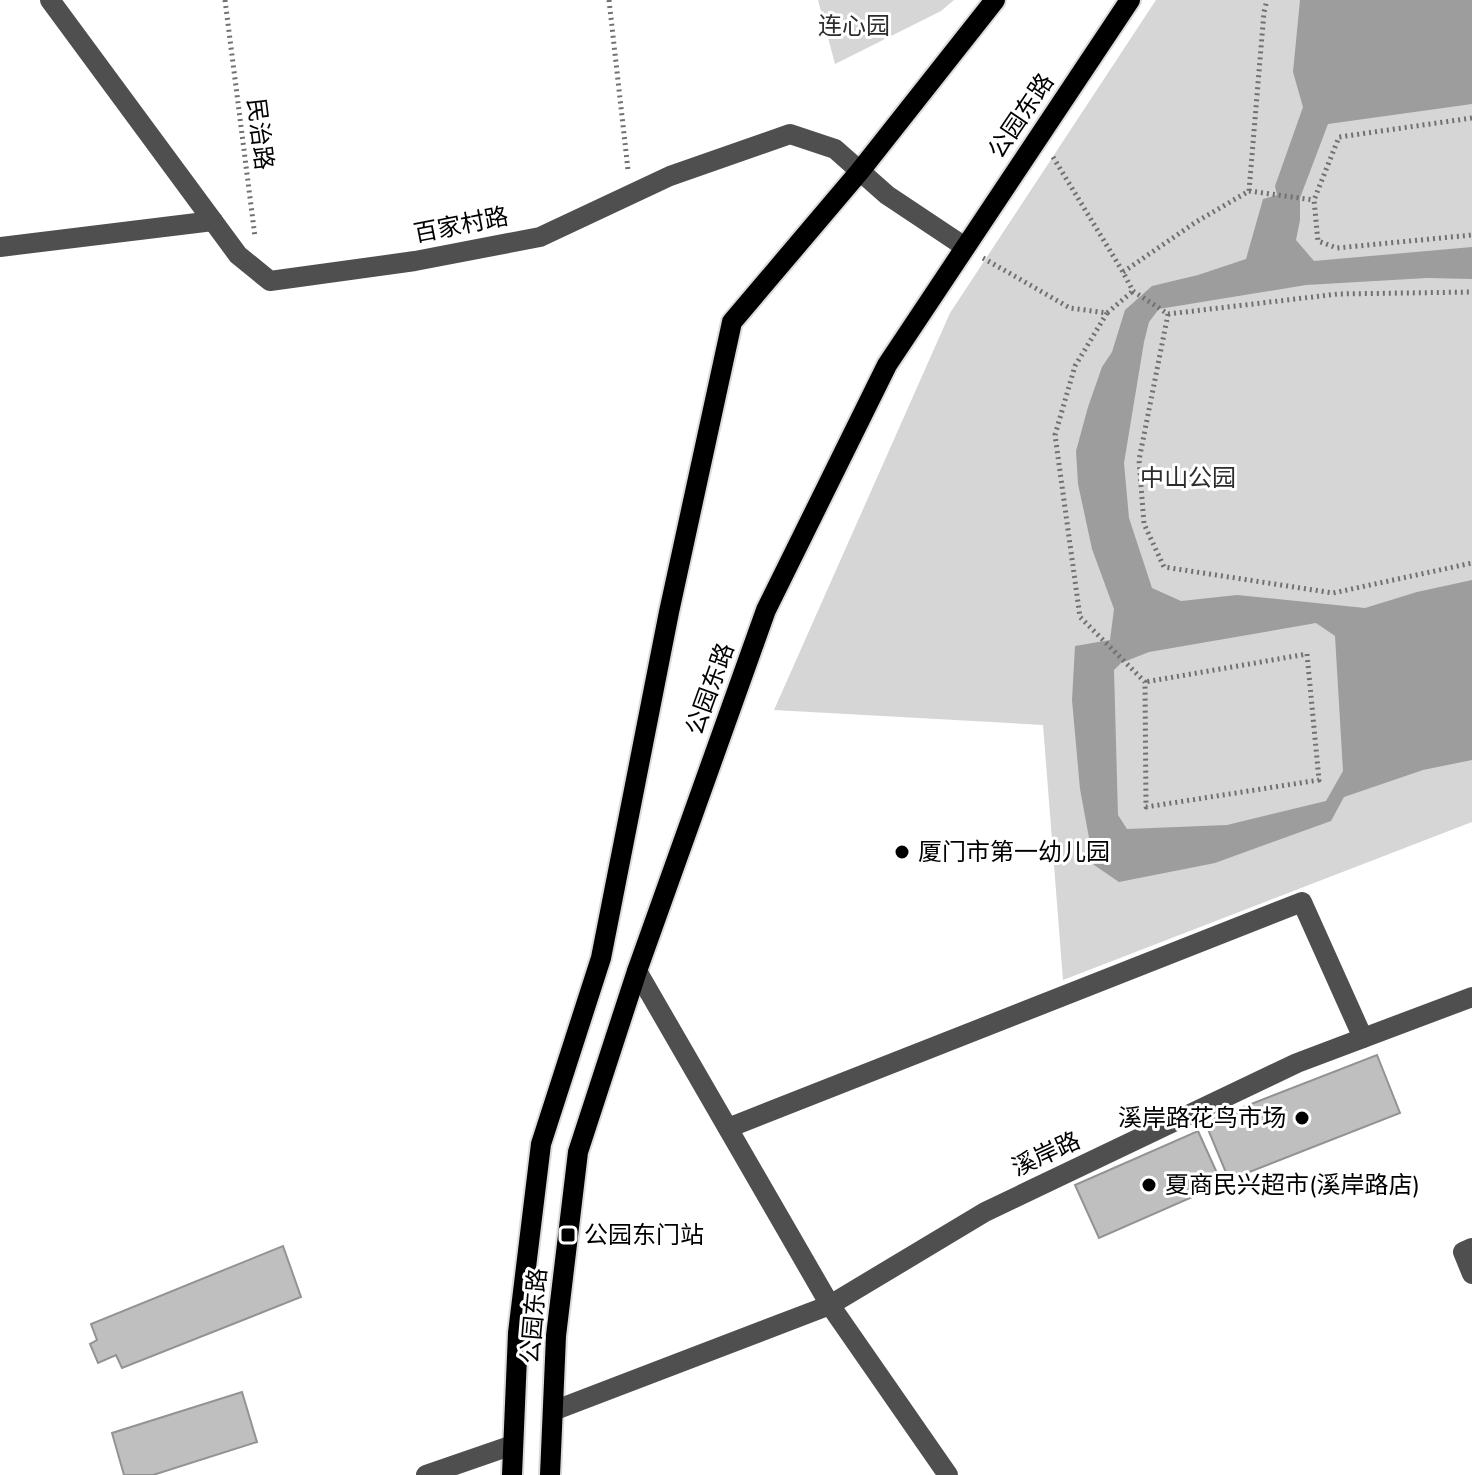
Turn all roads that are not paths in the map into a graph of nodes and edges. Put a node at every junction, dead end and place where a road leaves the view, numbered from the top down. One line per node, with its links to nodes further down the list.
1 (50, 0): 5 (street)
2 (995, 0): 4 (main road, 公园东路)
3 (1130, 0): 7 (main road, 公园东路)
4 (860, 171): 5 (street, 百家村路); 7 (street, 百家村路); 16 (main road, 公园东路)
5 (213, 221): 6 (street)
6 (0, 247)
7 (965, 247): 8 (main road, 公园东路)
8 (637, 971): 11 (street); 15 (main road, 公园东路)
9 (1472, 997): 10 (street, 溪岸路)
10 (1363, 1038): 11 (street); 14 (street, 溪岸路)
11 (728, 1128): 14 (street)
12 (1472, 1248): 13 (street)
13 (1472, 1274)
14 (830, 1305): 15 (street, 溪岸路); 20 (street)
15 (553, 1411): 19 (main road, 公园东路)
16 (513, 1445): 17 (street); 18 (main road, 公园东路)
17 (426, 1475)
18 (512, 1475)
19 (550, 1475)
20 (948, 1475)

